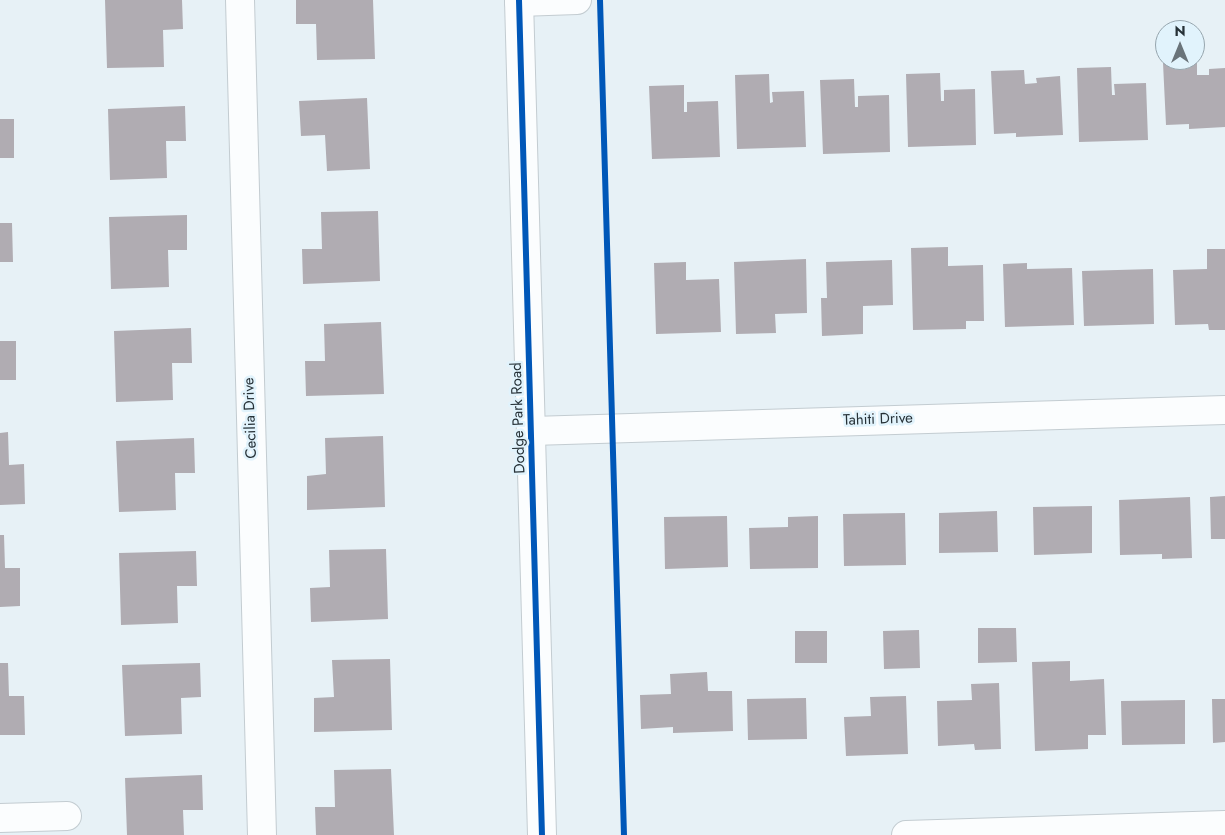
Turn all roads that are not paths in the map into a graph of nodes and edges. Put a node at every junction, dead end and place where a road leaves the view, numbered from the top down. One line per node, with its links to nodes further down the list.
1 (240, 0): 9 (street, Cecilia Drive)
2 (577, 0): 3 (street)
3 (519, 1): 5 (street, Dodge Park Road)
4 (1225, 410): 5 (street, Tahiti Drive)
5 (532, 431): 10 (street, Dodge Park Road)
6 (67, 816): 7 (street)
7 (0, 818)
8 (1225, 826): 11 (street)
9 (262, 835)
10 (542, 835)
11 (906, 835)

